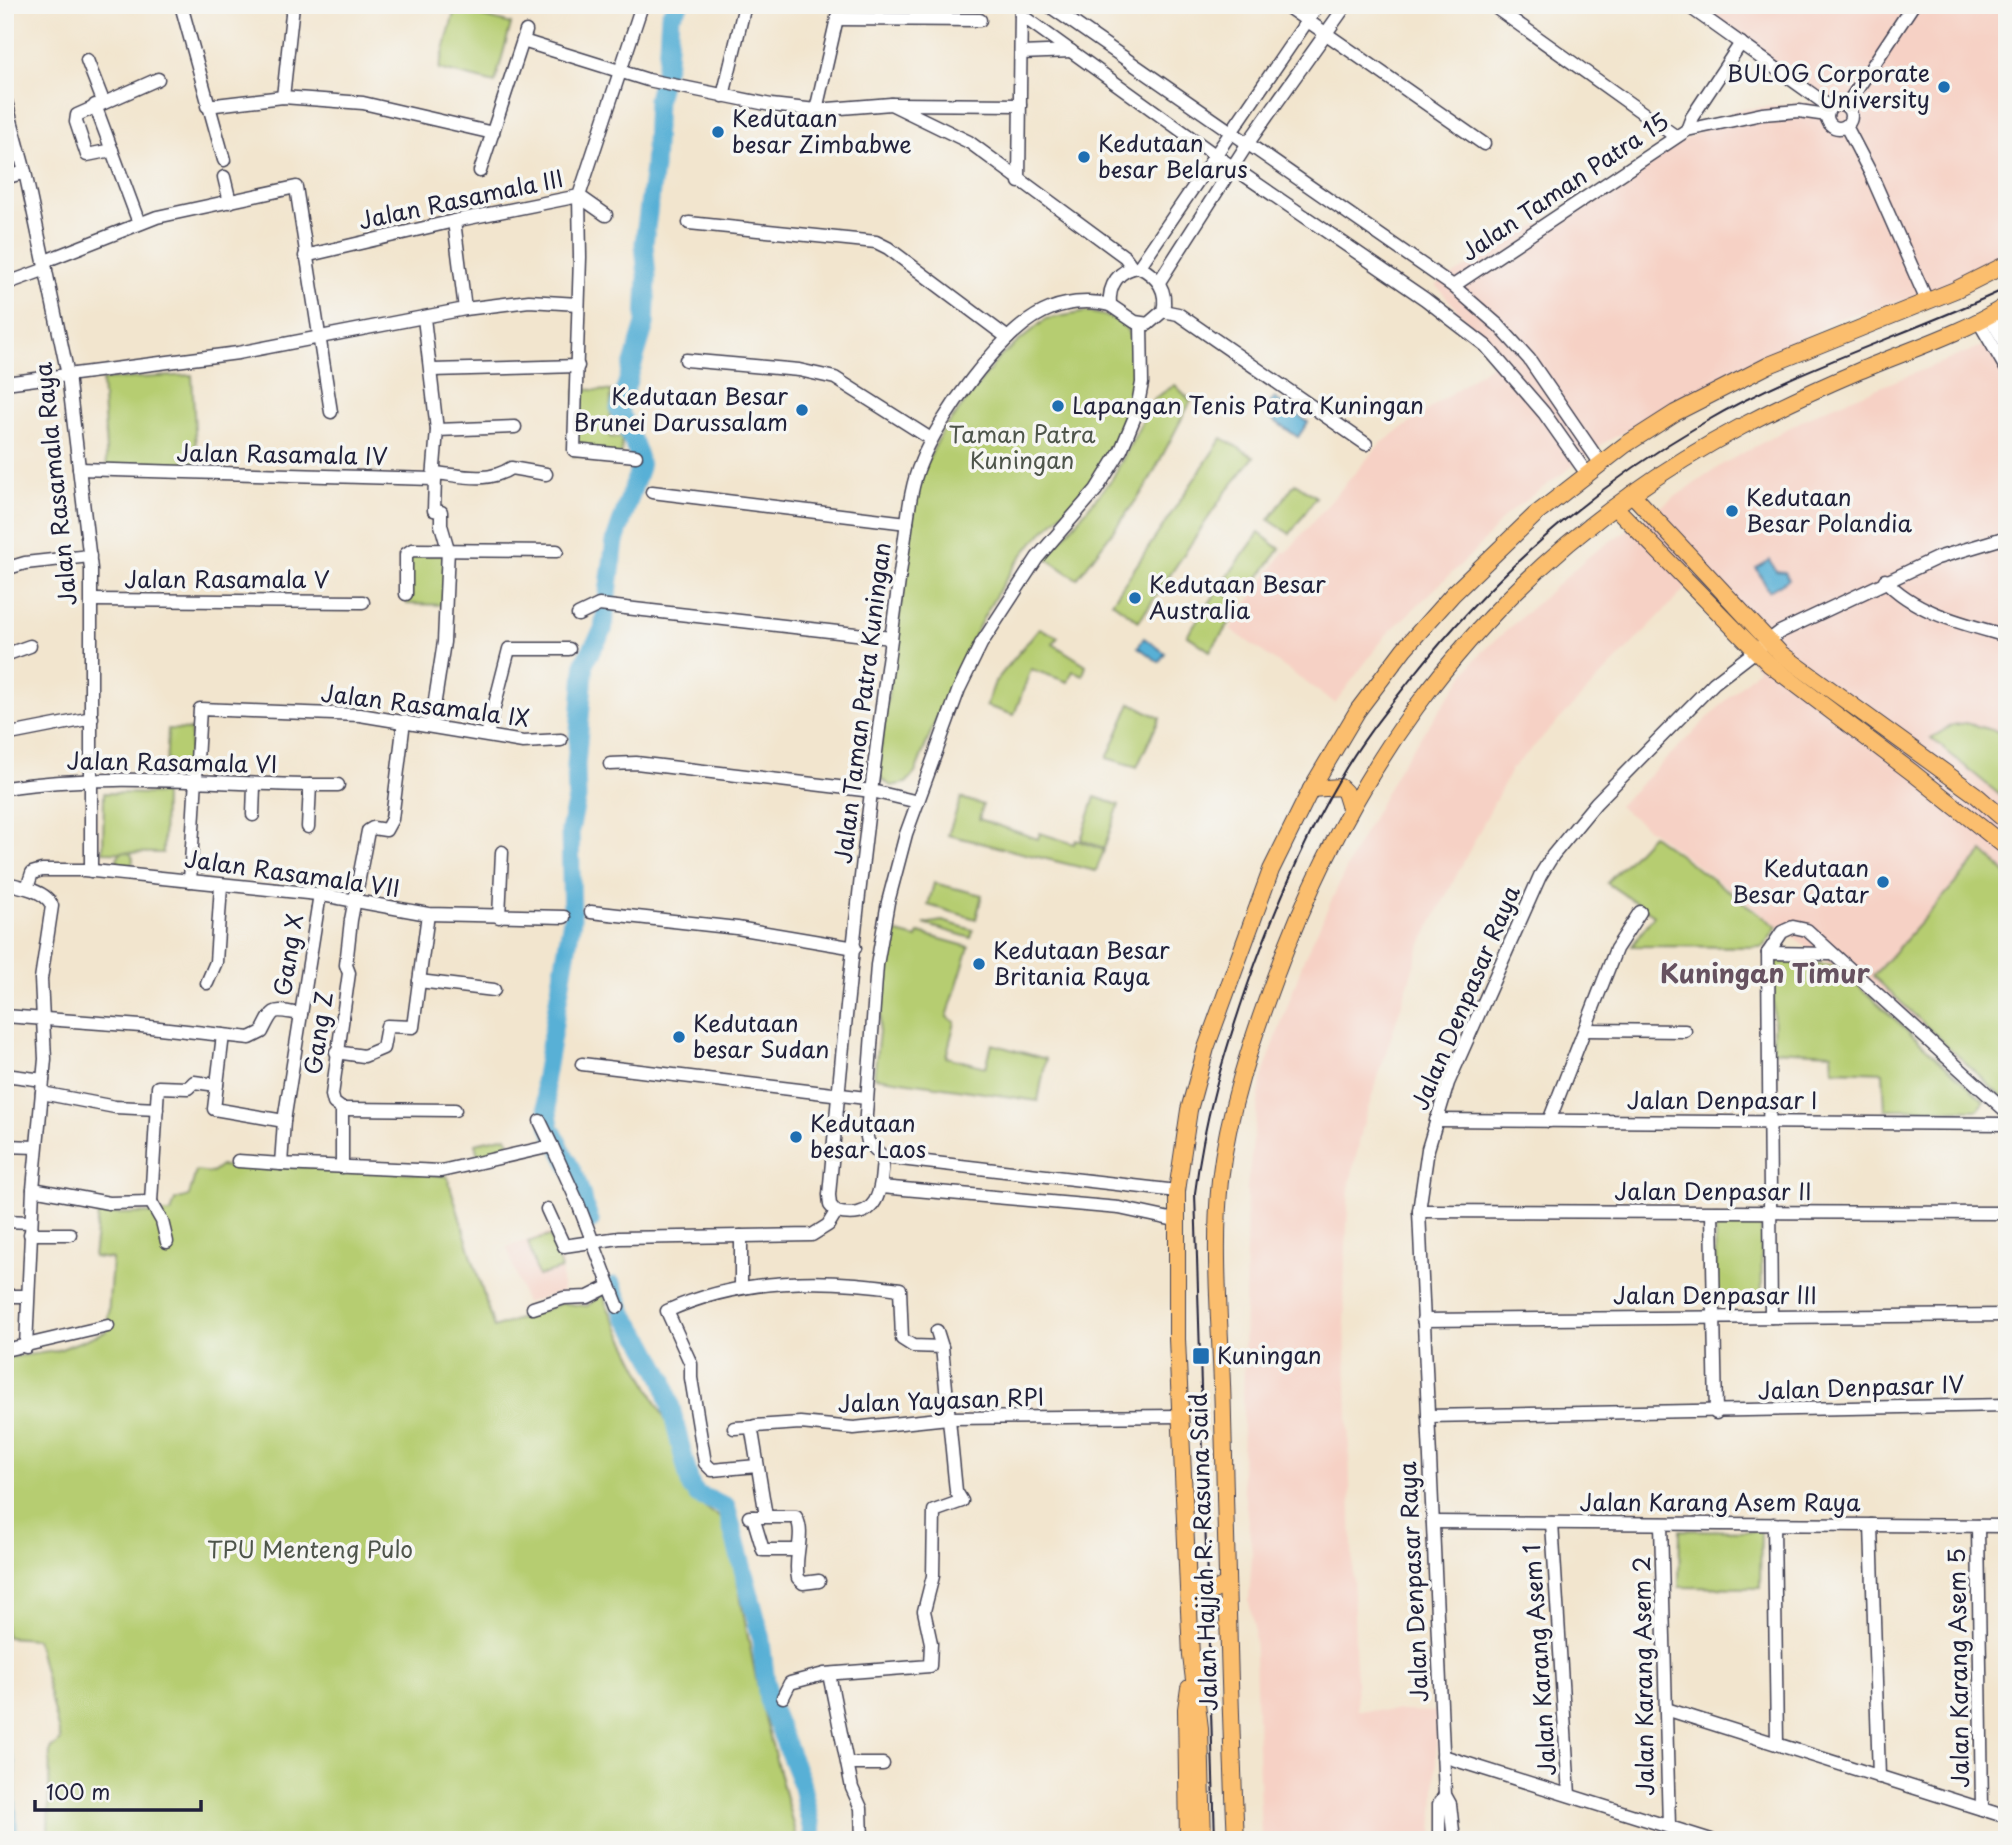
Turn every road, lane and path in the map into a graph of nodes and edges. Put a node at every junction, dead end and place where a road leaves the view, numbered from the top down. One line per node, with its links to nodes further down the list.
1 (181, 5): 30 (street)
2 (293, 5): 25 (street)
3 (642, 5): 22 (street, Jalan Rasamala III)
4 (745, 5): 24 (street)
5 (840, 5): 14 (street)
6 (1048, 5): 36 (street)
7 (1286, 5): 16 (street)
8 (1318, 5): 16 (street)
9 (1346, 5): 17 (street)
10 (1492, 5): 37 (street)
11 (1687, 5): 18 (street)
12 (1913, 5): 31 (street)
13 (1021, 10): 19 (street); 20 (street)
14 (837, 19): 15 (street); 32 (street)
15 (980, 20)
16 (1308, 21): 17 (street); 36 (street)
17 (1325, 34): 38 (street); 39 (street)
18 (1741, 43): 33 (street); 37 (street)
19 (1071, 51): 20 (street); 41 (street)
20 (1021, 53): 29 (street)
21 (87, 60): 27 (street)
22 (620, 73): 24 (street); 35 (street); 49 (street, Jalan Rasamala III)
23 (158, 79): 27 (street)
24 (723, 96): 32 (street)
25 (284, 97): 30 (street); 35 (street)
26 (5, 98): 45 (street, Jalan Rasamala Raya)
27 (99, 103): 40 (street); 40 (street)
28 (891, 104): 29 (street); 32 (street); 48 (street)
29 (1020, 105): 48 (street)
30 (207, 106): 42 (street)
31 (1846, 106): 33 (street); 34 (street)
32 (816, 110)
33 (1828, 111): 34 (street); 37 (street, Jalan Taman Patra 15)
34 (1846, 126): 62 (street)
35 (493, 132): 44 (street)
36 (1229, 132): 38 (street); 41 (street)
37 (1681, 133): 61 (street, Jalan Taman Patra 15)
38 (1248, 143): 43 (street); 61 (street)
39 (1484, 144)
40 (112, 150): 53 (street)
41 (1215, 155): 43 (street); 58 (street)
42 (224, 160)
43 (1234, 168): 59 (street); 89 (street)
44 (480, 170)
45 (25, 172): 47 (street); 57 (street, Jalan Rasamala Raya)
46 (224, 177): 50 (street)
47 (5, 178)
48 (1019, 182): 58 (street)
49 (579, 196): 51 (street); 52 (street, Jalan Rasamala III); 63 (street)
50 (230, 202): 53 (street); 55 (street)
51 (606, 215)
52 (454, 221): 55 (street, Jalan Rasamala III); 66 (street)
53 (139, 223): 57 (street)
54 (689, 223): 72 (street)
55 (305, 256): 71 (street)
56 (2007, 264): 62 (main road, Jalan Hajjah R. Rasuna Said)
57 (46, 265): 60 (street); 78 (street, Jalan Rasamala Raya)
58 (1136, 268): 59 (street); 64 (street)
59 (1159, 282): 67 (street)
60 (5, 284)
61 (1452, 286): 86 (street)
62 (1927, 301): 86 (main road, Jalan Hajjah R. Rasuna Said)
63 (578, 303): 66 (street); 75 (street)
64 (1110, 305): 70 (street); 72 (street, Jalan Taman Patra Kuningan)
65 (2007, 305): 69 (main road, Jalan Hajjah R. Rasuna Said)
66 (465, 309): 68 (street)
67 (1163, 311): 70 (street); 84 (street)
68 (424, 317): 71 (street); 76 (street)
69 (1984, 319): 73 (street); 77 (street); 92 (main road, Jalan Hajjah R. Rasuna Said)
70 (1141, 324): 130 (street)
71 (320, 337): 78 (street); 80 (street)
72 (1009, 338): 83 (street, Jalan Taman Patra Kuningan)
73 (2007, 346)
74 (686, 360): 83 (street)
75 (578, 366): 76 (street); 85 (street)
76 (432, 370): 82 (street)
77 (2007, 370)
78 (68, 375): 79 (street); 87 (street, Jalan Rasamala Raya)
79 (5, 383)
80 (331, 412)
81 (515, 426): 82 (street)
82 (438, 430): 90 (street)
83 (932, 439): 95 (street, Jalan Taman Patra Kuningan)
84 (1366, 444)
85 (636, 456)
86 (1601, 464): 89 (main road, Jalan Hajjah R. Rasuna Said)
87 (79, 470): 90 (street, Jalan Rasamala IV); 102 (street, Jalan Rasamala Raya)
88 (546, 474): 90 (street, Jalan Rasamala IV)
89 (1587, 474): 128 (main road, Jalan Hajjah R. Rasuna Said)
90 (435, 476): 100 (street)
91 (653, 492): 95 (street)
92 (1632, 494): 93 (main road, Jalan Hajjah R. Rasuna Said); 94 (main road)
93 (1615, 507): 96 (main road); 131 (main road, Jalan Hajjah R. Rasuna Said)
94 (1652, 515): 96 (main road); 111 (main road)
95 (907, 523): 110 (street, Jalan Taman Patra Kuningan)
96 (1636, 528): 111 (main road)
97 (2007, 530): 99 (street, Jalan Denpasar Raya)
98 (2007, 537): 99 (street, Jalan Denpasar Raya)
99 (1993, 539): 104 (street, Jalan Denpasar Raya)
100 (448, 549): 101 (street); 105 (street); 117 (street)
101 (557, 551)
102 (90, 556): 103 (street); 106 (street, Jalan Rasamala Raya)
103 (5, 569)
104 (1885, 580): 109 (street); 111 (street, Jalan Denpasar Raya)
105 (405, 594)
106 (92, 600): 107 (street, Jalan Rasamala V); 115 (street, Jalan Rasamala Raya)
107 (363, 602)
108 (578, 615): 110 (street)
109 (2007, 636)
110 (891, 638): 129 (street, Jalan Taman Patra Kuningan)
111 (1761, 645): 133 (main road); 135 (main road); 172 (street, Jalan Denpasar Raya)
112 (30, 646): 114 (street)
113 (569, 649): 119 (street)
114 (5, 655)
115 (92, 719): 118 (street); 122 (street, Jalan Rasamala Raya)
116 (404, 721): 117 (street, Jalan Rasamala IX); 123 (street, Jalan Rasamala IX); 143 (street)
117 (431, 726): 119 (street, Jalan Rasamala IX)
118 (5, 735)
119 (487, 735): 120 (street, Jalan Rasamala IX)
120 (561, 740)
121 (610, 764): 129 (street)
122 (92, 781): 123 (street, Jalan Rasamala VI); 127 (street, Jalan Rasamala VI); 137 (street, Jalan Rasamala Raya)
123 (196, 783): 126 (street, Jalan Rasamala VI); 138 (street)
124 (310, 785): 125 (street, Jalan Rasamala VI); 126 (street, Jalan Rasamala VI); 134 (street)
125 (338, 785)
126 (254, 786): 132 (street)
127 (5, 788)
128 (1311, 789): 131 (main road); 187 (main road, Jalan Hajjah R. Rasuna Said)
129 (872, 791): 130 (street); 149 (street, Jalan Taman Patra Kuningan)
130 (918, 802): 167 (street)
131 (1350, 808): 236 (main road, Jalan Hajjah R. Rasuna Said)
132 (253, 816)
133 (2007, 821)
134 (308, 827)
135 (2007, 848)
136 (502, 852): 147 (street)
137 (91, 871): 138 (street, Jalan Rasamala VII); 141 (street, Jalan Rasamala VII)
138 (190, 881): 140 (street, Jalan Rasamala VII)
139 (5, 883): 141 (street)
140 (221, 885): 142 (street, Jalan Rasamala VII); 153 (street)
141 (27, 888): 157 (street)
142 (320, 894): 143 (street, Jalan Rasamala VII); 155 (street, Gang X)
143 (354, 900): 146 (street, Jalan Rasamala VII); 161 (street, Gang Z)
144 (591, 912): 149 (street)
145 (1640, 912): 158 (street)
146 (428, 914): 147 (street, Jalan Rasamala VII); 152 (street)
147 (499, 917): 148 (street, Jalan Rasamala VII)
148 (564, 917)
149 (855, 948): 166 (street, Jalan Taman Patra Kuningan)
150 (1768, 953): 151 (street); 151 (street); 176 (street)
151 (1830, 954): 171 (street)
152 (419, 981): 154 (street); 161 (street)
153 (207, 983)
154 (494, 990)
155 (301, 1014): 160 (street, Gang X); 173 (street)
156 (5, 1016): 157 (street)
157 (43, 1018): 160 (street); 165 (street)
158 (1586, 1030): 159 (street); 175 (street)
159 (1685, 1031)
160 (223, 1035): 164 (street)
161 (336, 1052): 169 (street, Gang Z)
162 (582, 1064): 166 (street)
163 (5, 1076): 165 (street)
164 (217, 1085): 168 (street); 173 (street)
165 (42, 1087): 168 (street); 180 (street)
166 (839, 1092): 167 (street); 191 (street, Jalan Taman Patra Kuningan)
167 (866, 1098): 181 (street)
168 (157, 1109): 188 (street)
169 (342, 1109): 170 (street); 184 (street, Gang Z)
170 (456, 1110)
171 (2007, 1112)
172 (1436, 1120): 175 (street, Jalan Denpasar I); 190 (street, Jalan Denpasar Raya)
173 (284, 1121): 183 (street)
174 (540, 1121): 179 (street)
175 (1549, 1121): 176 (street, Jalan Denpasar I)
176 (1769, 1122): 177 (street, Jalan Denpasar I); 193 (street)
177 (2007, 1124)
178 (5, 1146): 180 (street)
179 (552, 1146): 184 (street); 201 (street)
180 (36, 1147): 186 (street)
181 (883, 1157): 185 (street); 187 (street)
182 (238, 1161): 183 (street)
183 (281, 1164): 184 (street)
184 (342, 1167)
185 (881, 1187): 191 (street); 195 (street)
186 (33, 1189): 188 (street); 197 (street)
187 (1177, 1191): 195 (main road, Jalan Hajjah R. Rasuna Said)
188 (151, 1202): 200 (street)
189 (547, 1209): 201 (street)
190 (1419, 1211): 192 (street, Jalan Denpasar II); 211 (street, Jalan Denpasar Raya)
191 (836, 1212): 199 (street)
192 (1712, 1213): 193 (street, Jalan Denpasar II); 209 (street)
193 (1770, 1213): 194 (street, Jalan Denpasar II); 210 (street)
194 (2007, 1213)
195 (1175, 1220): 219 (main road, Jalan Hajjah R. Rasuna Said)
196 (5, 1221): 197 (street)
197 (30, 1228): 198 (street); 205 (street)
198 (70, 1234)
199 (741, 1236): 201 (street); 203 (street)
200 (167, 1242)
201 (597, 1242): 202 (street)
202 (610, 1286): 206 (street); 207 (street)
203 (741, 1286): 215 (street); 224 (street)
204 (5, 1296): 205 (street)
205 (27, 1296): 214 (street)
206 (618, 1307)
207 (533, 1308)
208 (2007, 1315): 210 (street, Jalan Denpasar III)
209 (1714, 1317): 210 (street, Jalan Denpasar III); 211 (street, Jalan Denpasar III); 218 (street)
210 (1771, 1317)
211 (1423, 1320): 220 (street, Jalan Denpasar Raya)
212 (108, 1326): 214 (street)
213 (937, 1331): 215 (street)
214 (26, 1347): 216 (street)
215 (942, 1347): 221 (street)
216 (5, 1350)
217 (2007, 1405): 218 (street, Jalan Denpasar IV)
218 (1716, 1413): 220 (street, Jalan Denpasar IV)
219 (1181, 1416): 221 (street, Jalan Yayasan RPI); 235 (main road, Jalan Hajjah R. Rasuna Said)
220 (1428, 1416): 226 (street, Jalan Denpasar Raya)
221 (948, 1418): 222 (street, Jalan Yayasan RPI); 238 (street)
222 (753, 1427): 223 (street, Jalan Yayasan RPI); 224 (street)
223 (734, 1428)
224 (757, 1466): 225 (street)
225 (756, 1517): 233 (street); 233 (street)
226 (1433, 1522): 227 (street, Jalan Karang Asem Raya); 243 (street, Jalan Denpasar Raya)
227 (1552, 1523): 228 (street, Jalan Karang Asem Raya); 248 (street, Jalan Karang Asem 1)
228 (1661, 1524): 229 (street, Jalan Karang Asem Raya); 240 (street, Jalan Karang Asem 2)
229 (1774, 1524): 230 (street, Jalan Karang Asem Raya); 242 (street)
230 (1871, 1525): 231 (street, Jalan Karang Asem Raya); 246 (street)
231 (1978, 1526): 232 (street, Jalan Karang Asem Raya); 249 (street, Jalan Karang Asem 5)
232 (2007, 1526)
233 (796, 1550): 234 (street)
234 (819, 1581)
235 (1188, 1581): 236 (main road); 237 (main road, Jalan Hajjah R. Rasuna Said)
236 (1227, 1584): 241 (main road, Jalan Hajjah R. Rasuna Said)
237 (1191, 1668): 253 (main road, Jalan Hajjah R. Rasuna Said); 254 (main road, Jalan Hajjah R. Rasuna Said)
238 (829, 1674): 239 (street); 244 (street)
239 (783, 1697)
240 (1666, 1709): 242 (street); 251 (street, Jalan Karang Asem 2)
241 (1232, 1737): 255 (main road, Jalan Hajjah R. Rasuna Said); 256 (main road, Jalan Hajjah R. Rasuna Said)
242 (1777, 1744): 246 (street)
243 (1443, 1756): 247 (street, Jalan Denpasar Raya); 248 (street)
244 (848, 1764): 245 (street); 252 (street)
245 (883, 1764)
246 (1879, 1777): 249 (street)
247 (1445, 1795): 257 (street, Jalan Denpasar Raya); 258 (street, Jalan Denpasar Raya)
248 (1569, 1796): 251 (street)
249 (1982, 1810): 250 (street)
250 (2007, 1817)
251 (1669, 1826): 259 (street)
252 (862, 1840)
253 (1188, 1840)
254 (1203, 1840)
255 (1236, 1840)
256 (1246, 1840)
257 (1439, 1840)
258 (1454, 1840)
259 (1711, 1840)

